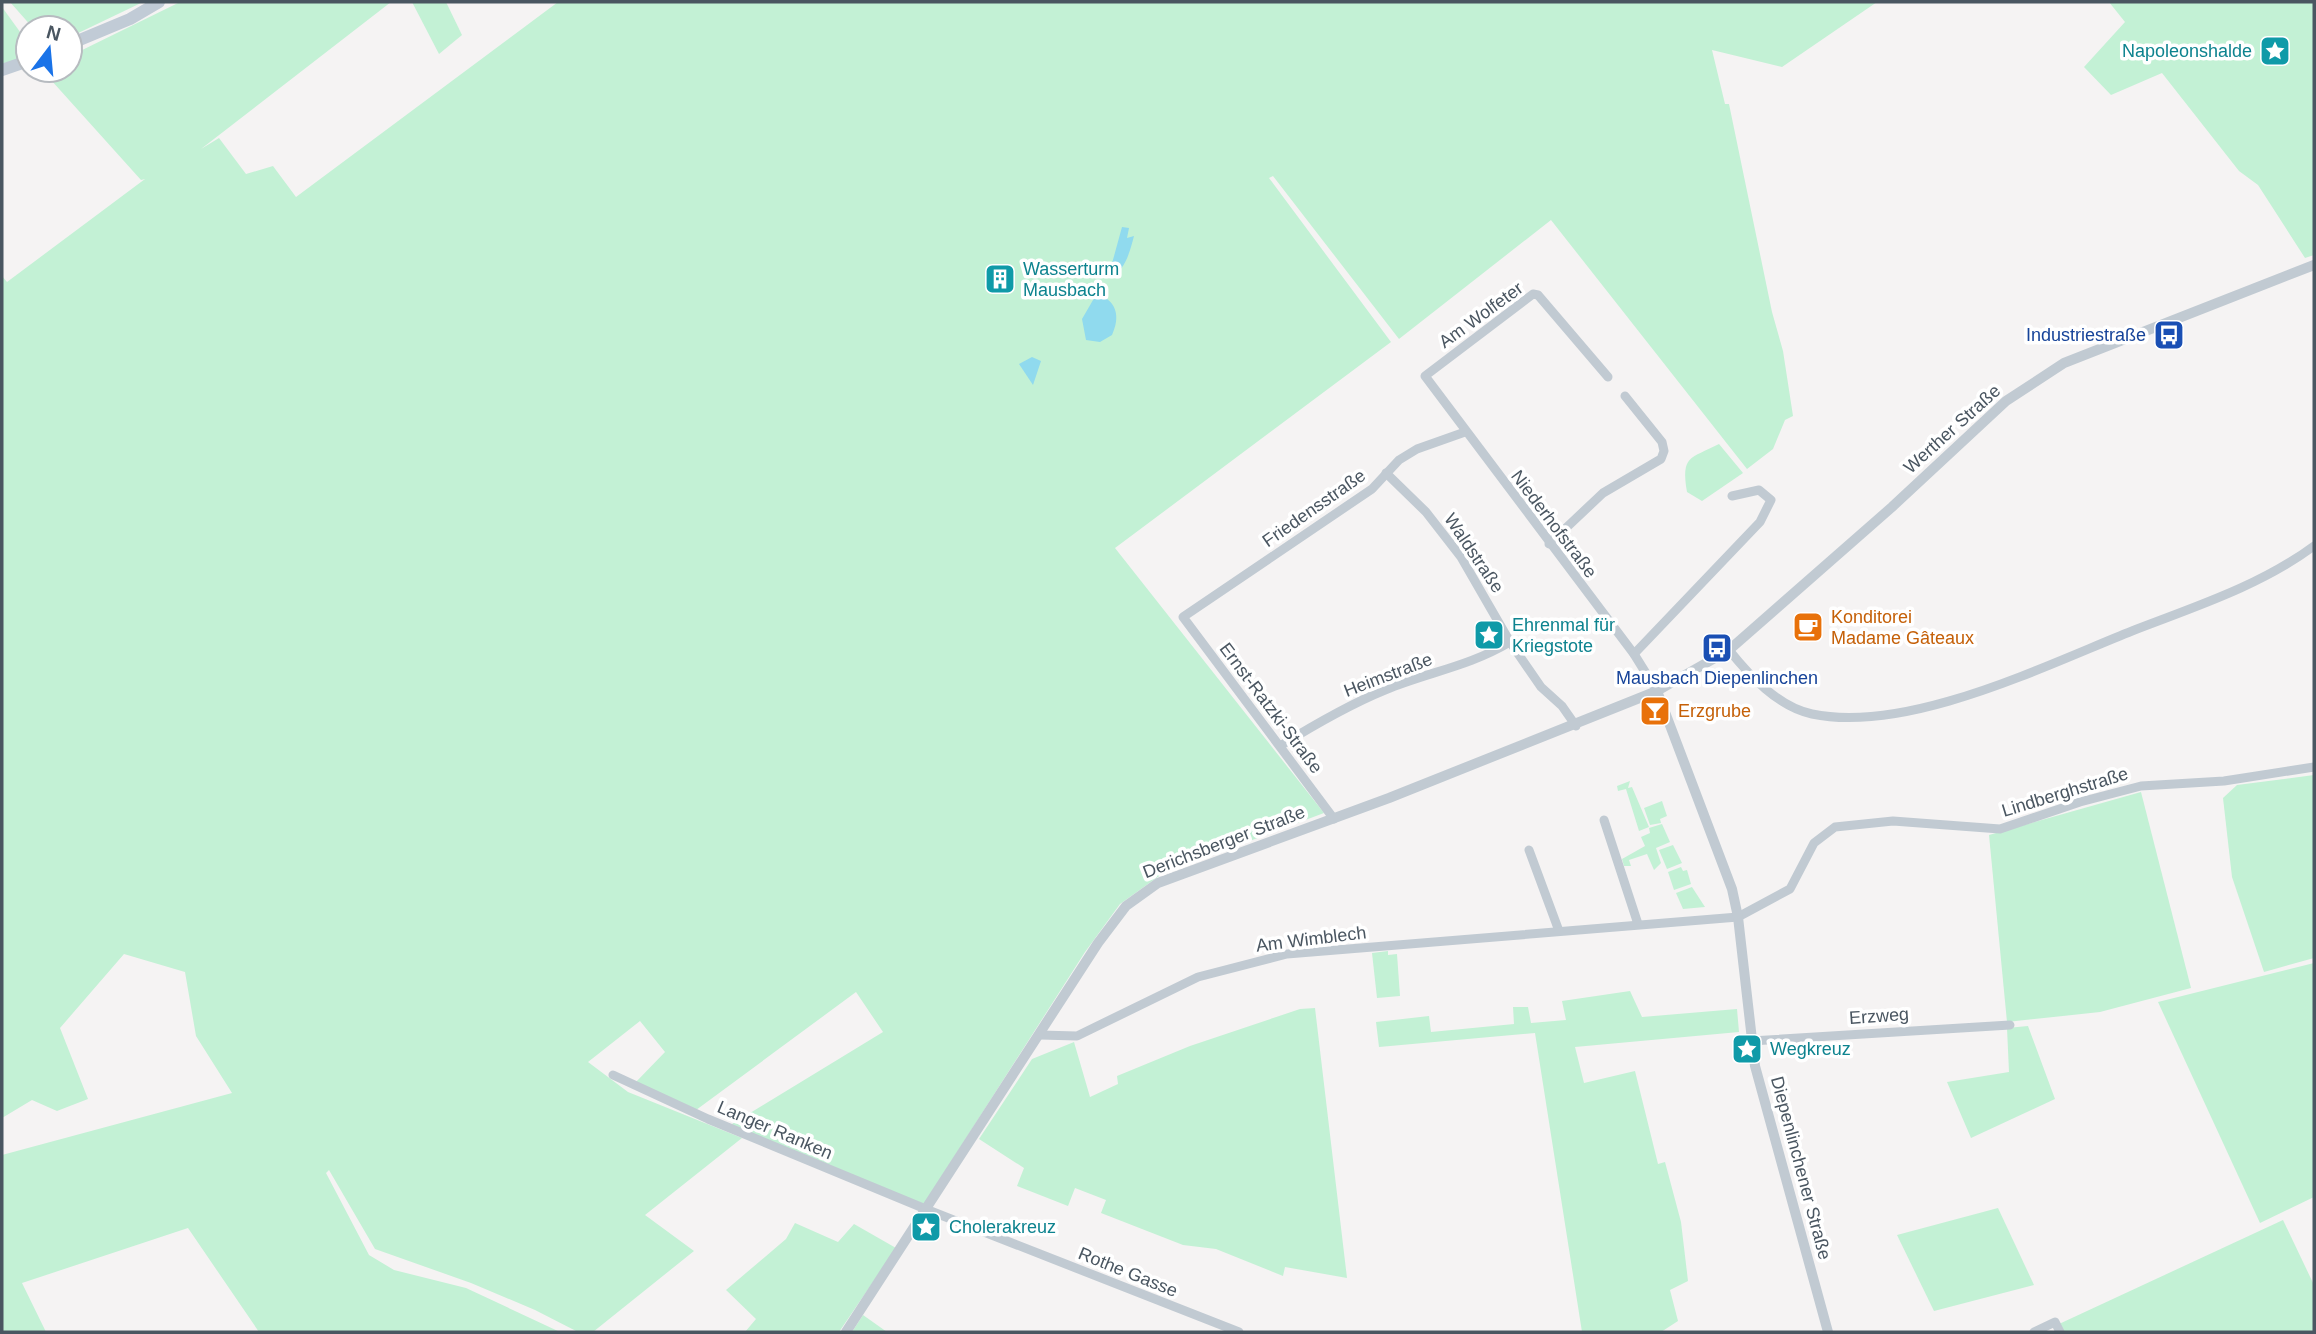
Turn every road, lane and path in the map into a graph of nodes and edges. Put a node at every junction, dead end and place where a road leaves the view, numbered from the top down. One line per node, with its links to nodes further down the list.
1 (159, 2): 2 (main road)
2 (84, 38)
3 (2314, 265): 14 (street, Werther Straße)
4 (1425, 376): 5 (street, Am Wolfeter); 7 (street, Niederhofstraße)
5 (1608, 377)
6 (1625, 396): 10 (street)
7 (1465, 432): 8 (street, Friedensstraße); 10 (street, Niederhofstraße)
8 (1386, 473): 12 (street, Friedensstraße); 13 (street, Waldstraße)
9 (1732, 496): 15 (street)
10 (1549, 544): 15 (street, Niederhofstraße)
11 (2314, 546): 14 (street)
12 (1184, 617): 18 (street, Ernst-Ratzki-Straße)
13 (1510, 642): 17 (street, Waldstraße); 18 (street, Heimstraße)
14 (1729, 650): 16 (street, Werther Straße)
15 (1634, 654): 16 (street, Niederhofstraße)
16 (1657, 691): 17 (street, Derichsberger Straße); 23 (street, Diepenlinchener Straße)
17 (1576, 726): 20 (street, Derichsberger Straße)
18 (1280, 746): 20 (street, Ernst-Ratzki-Straße)
19 (2314, 767): 23 (street, Lindberghstraße)
20 (1334, 819): 27 (street, Derichsberger Straße)
21 (1604, 820): 24 (street)
22 (1529, 849): 25 (street)
23 (1738, 917): 24 (street, Am Wimblech); 28 (street, Diepenlinchener Straße)
24 (1638, 924): 25 (street, Am Wimblech)
25 (1559, 931): 27 (street, Am Wimblech)
26 (2010, 1025): 28 (street, Erzweg)
27 (1040, 1035): 30 (street, Derichsberger Straße)
28 (1751, 1041): 33 (street, Diepenlinchener Straße)
29 (613, 1075): 30 (street, Langer Ranken)
30 (928, 1210): 31 (street, Derichsberger Straße); 32 (street, Rothe Gasse)
31 (846, 1332)
32 (1239, 1332)
33 (1828, 1332)
34 (2034, 1332): 35 (street)
35 (2060, 1332)

